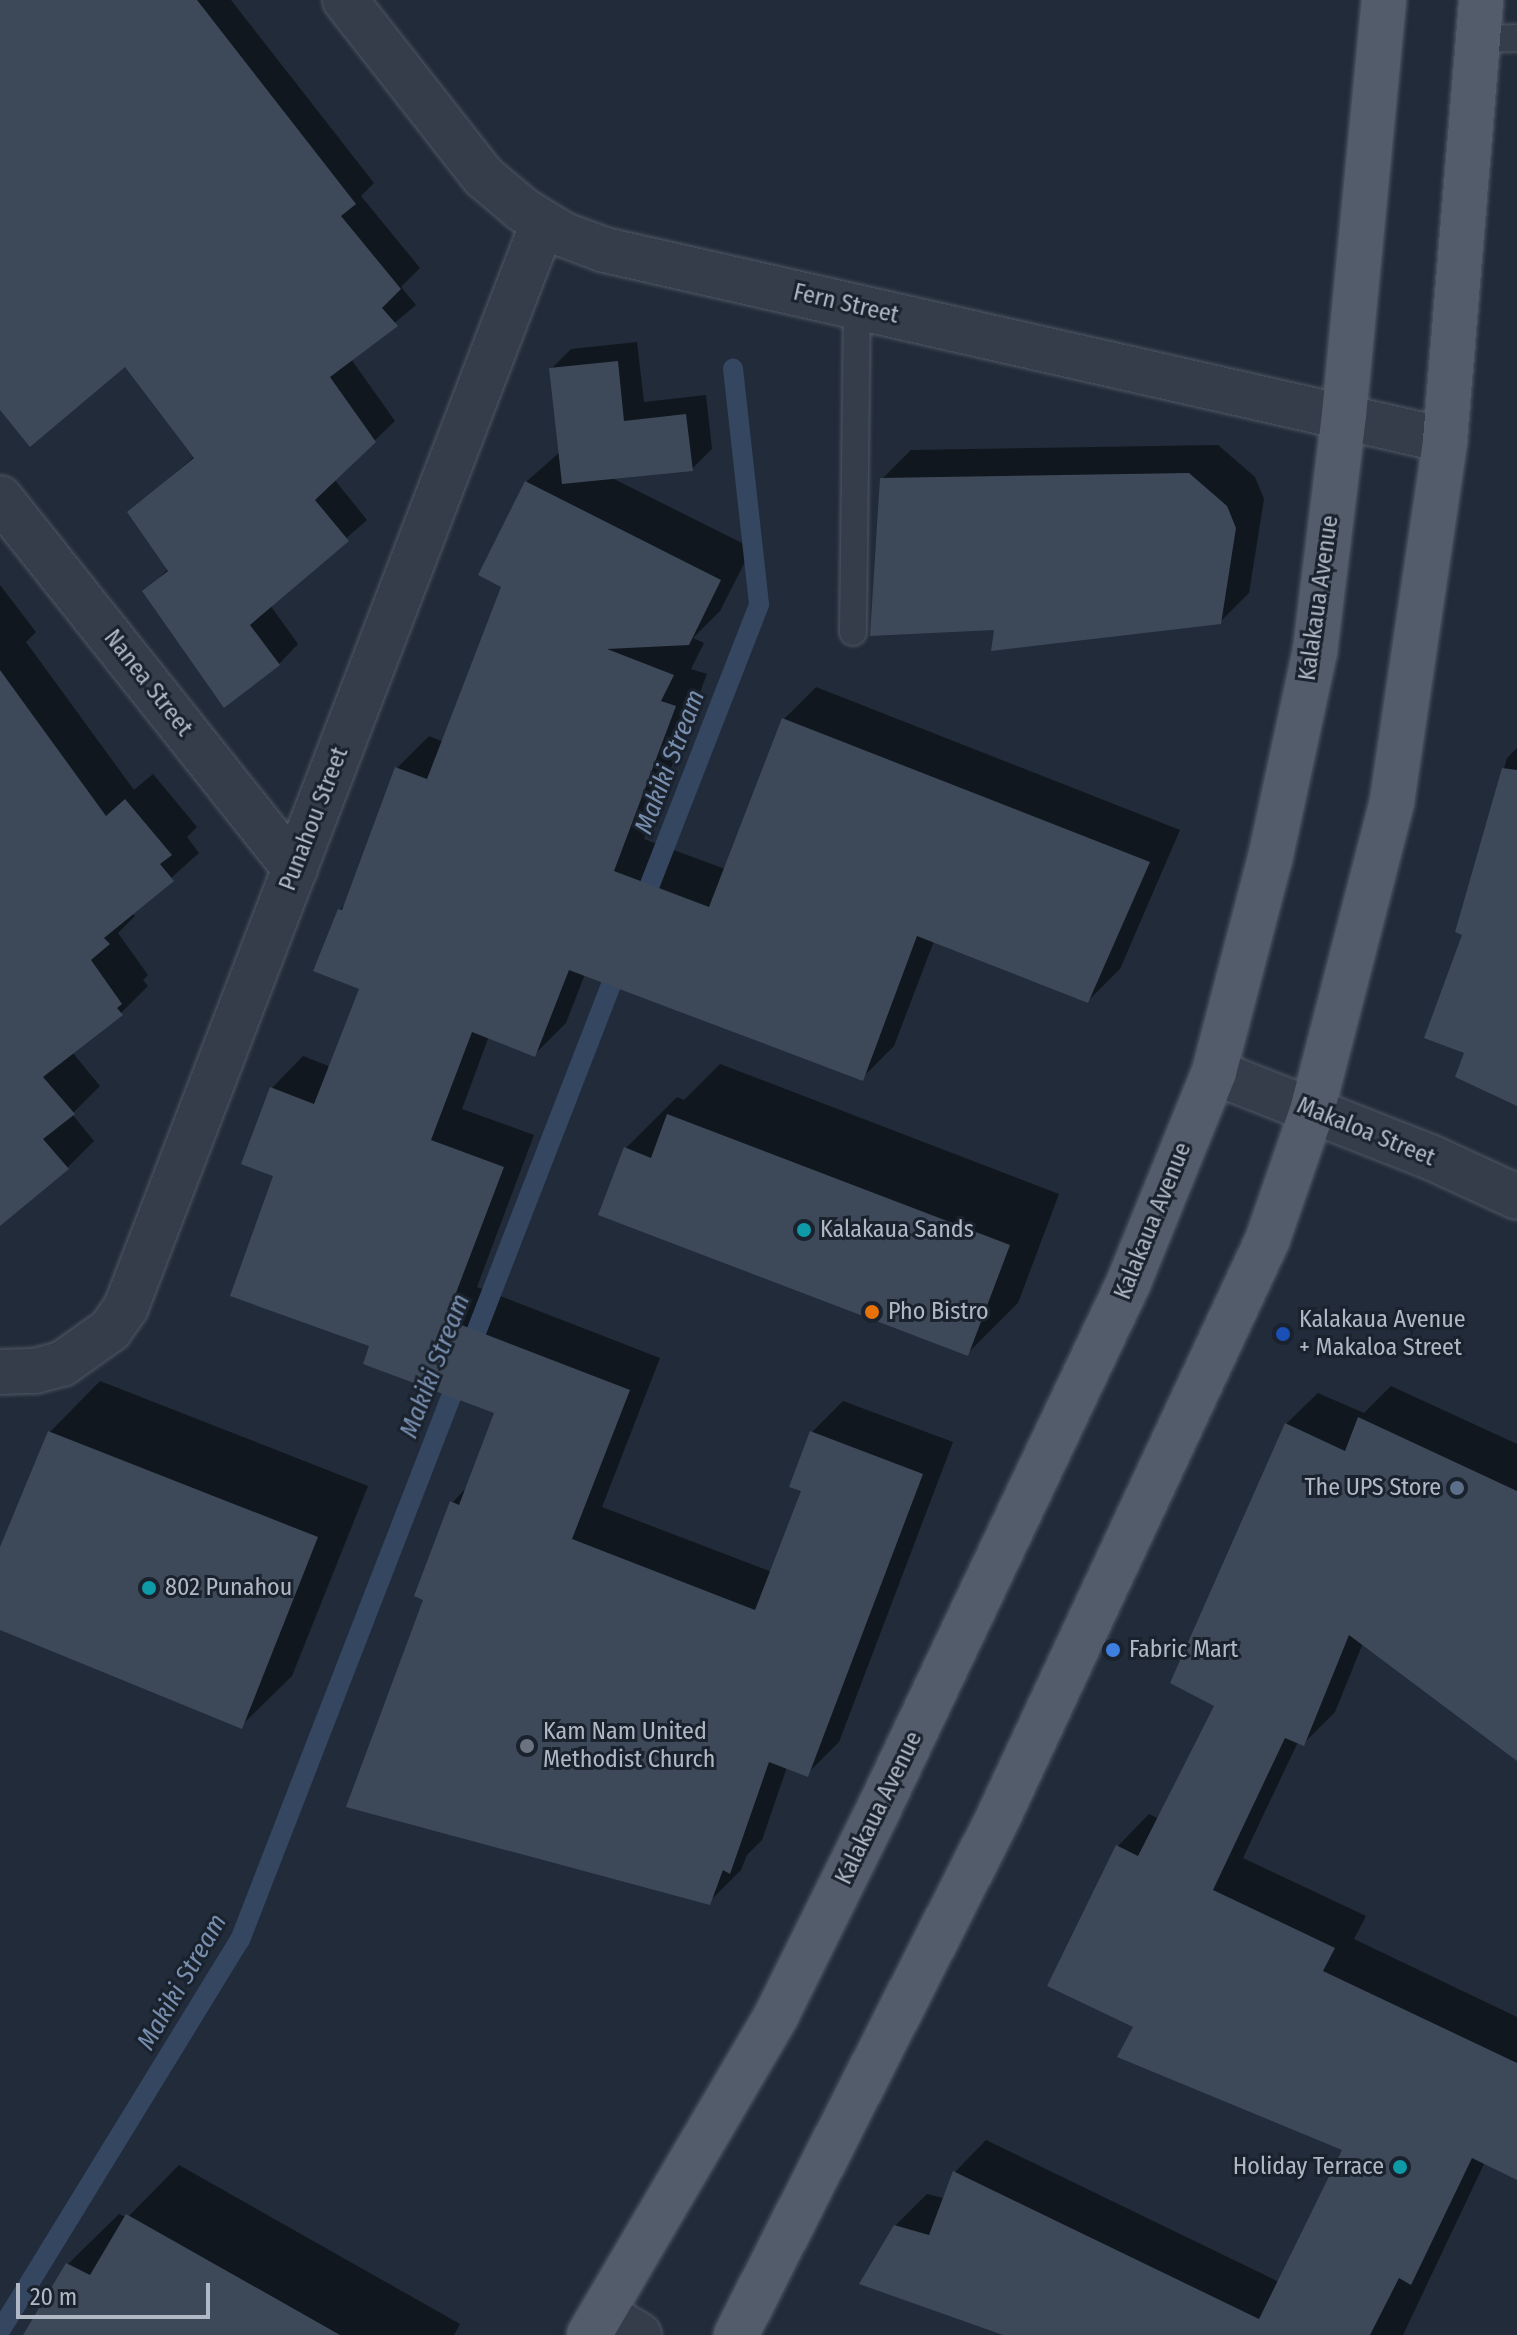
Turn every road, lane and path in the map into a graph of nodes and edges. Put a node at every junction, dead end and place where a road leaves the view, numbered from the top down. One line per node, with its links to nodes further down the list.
1 (345, 0): 4 (street, Fern Street)
2 (1384, 0): 6 (main road, Kalakaua Avenue)
3 (1491, 26): 7 (main road)
4 (543, 223): 5 (street, Fern Street); 10 (street, Punahou Street)
5 (857, 307): 6 (street, Fern Street); 9 (lane)
6 (1344, 415): 7 (street, Fern Street); 11 (main road, Kalakaua Avenue)
7 (1445, 440): 12 (main road)
8 (0, 498): 10 (street, Nanea Street)
9 (853, 632)
10 (295, 869): 14 (street, Punahou Street)
11 (1214, 1072): 12 (street, Makaloa Street); 15 (main road, Kalakaua Avenue)
12 (1312, 1111): 13 (street, Makaloa Street); 17 (main road)
13 (1517, 1197)
14 (17, 1372)
15 (596, 2324): 16 (street)
16 (639, 2335)
17 (736, 2335)

